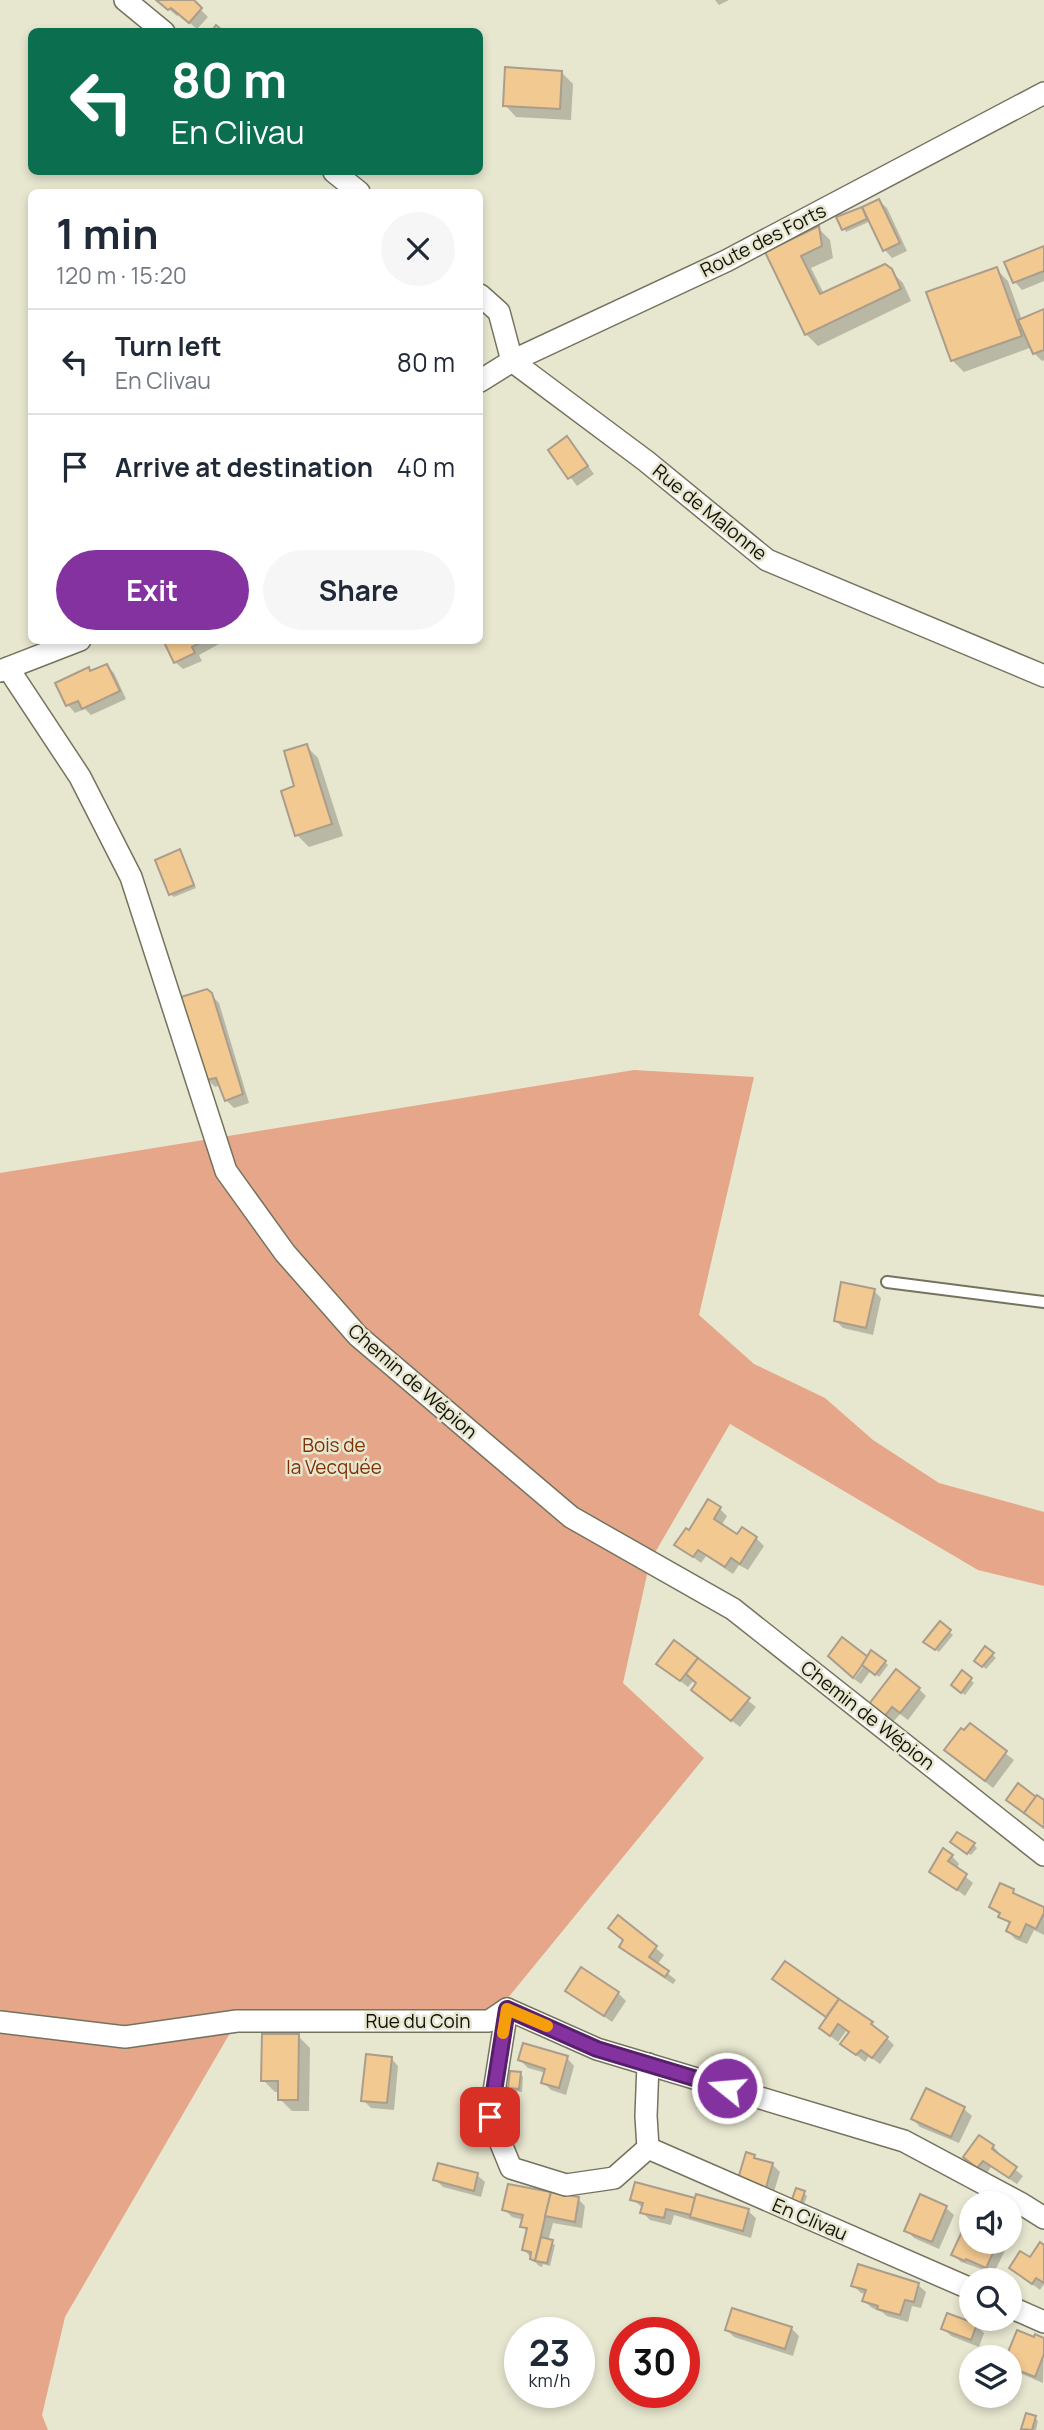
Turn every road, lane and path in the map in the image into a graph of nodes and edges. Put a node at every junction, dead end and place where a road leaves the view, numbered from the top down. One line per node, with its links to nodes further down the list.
1 (125, 0): 2 (street)
2 (159, 28)
3 (1044, 93): 7 (street, Route des Forts)
4 (338, 175): 5 (street)
5 (355, 189)
6 (483, 298): 7 (street)
7 (513, 361): 8 (street, Route des Forts); 11 (street, Rue de Malonne)
8 (483, 379)
9 (70, 644): 10 (street)
10 (4, 670): 14 (street, Chemin de Wépion)
11 (1044, 676)
12 (887, 1282): 13 (lane)
13 (1044, 1302)
14 (1044, 1855)
15 (507, 2009): 16 (street, Rue du Coin); 17 (street); 18 (street)
16 (0, 2022)
17 (648, 2064): 18 (street); 19 (street)
18 (648, 2148): 20 (street, En Clivau)
19 (1044, 2218)
20 (959, 2284)
21 (1022, 2312): 22 (street)
22 (1044, 2322)

